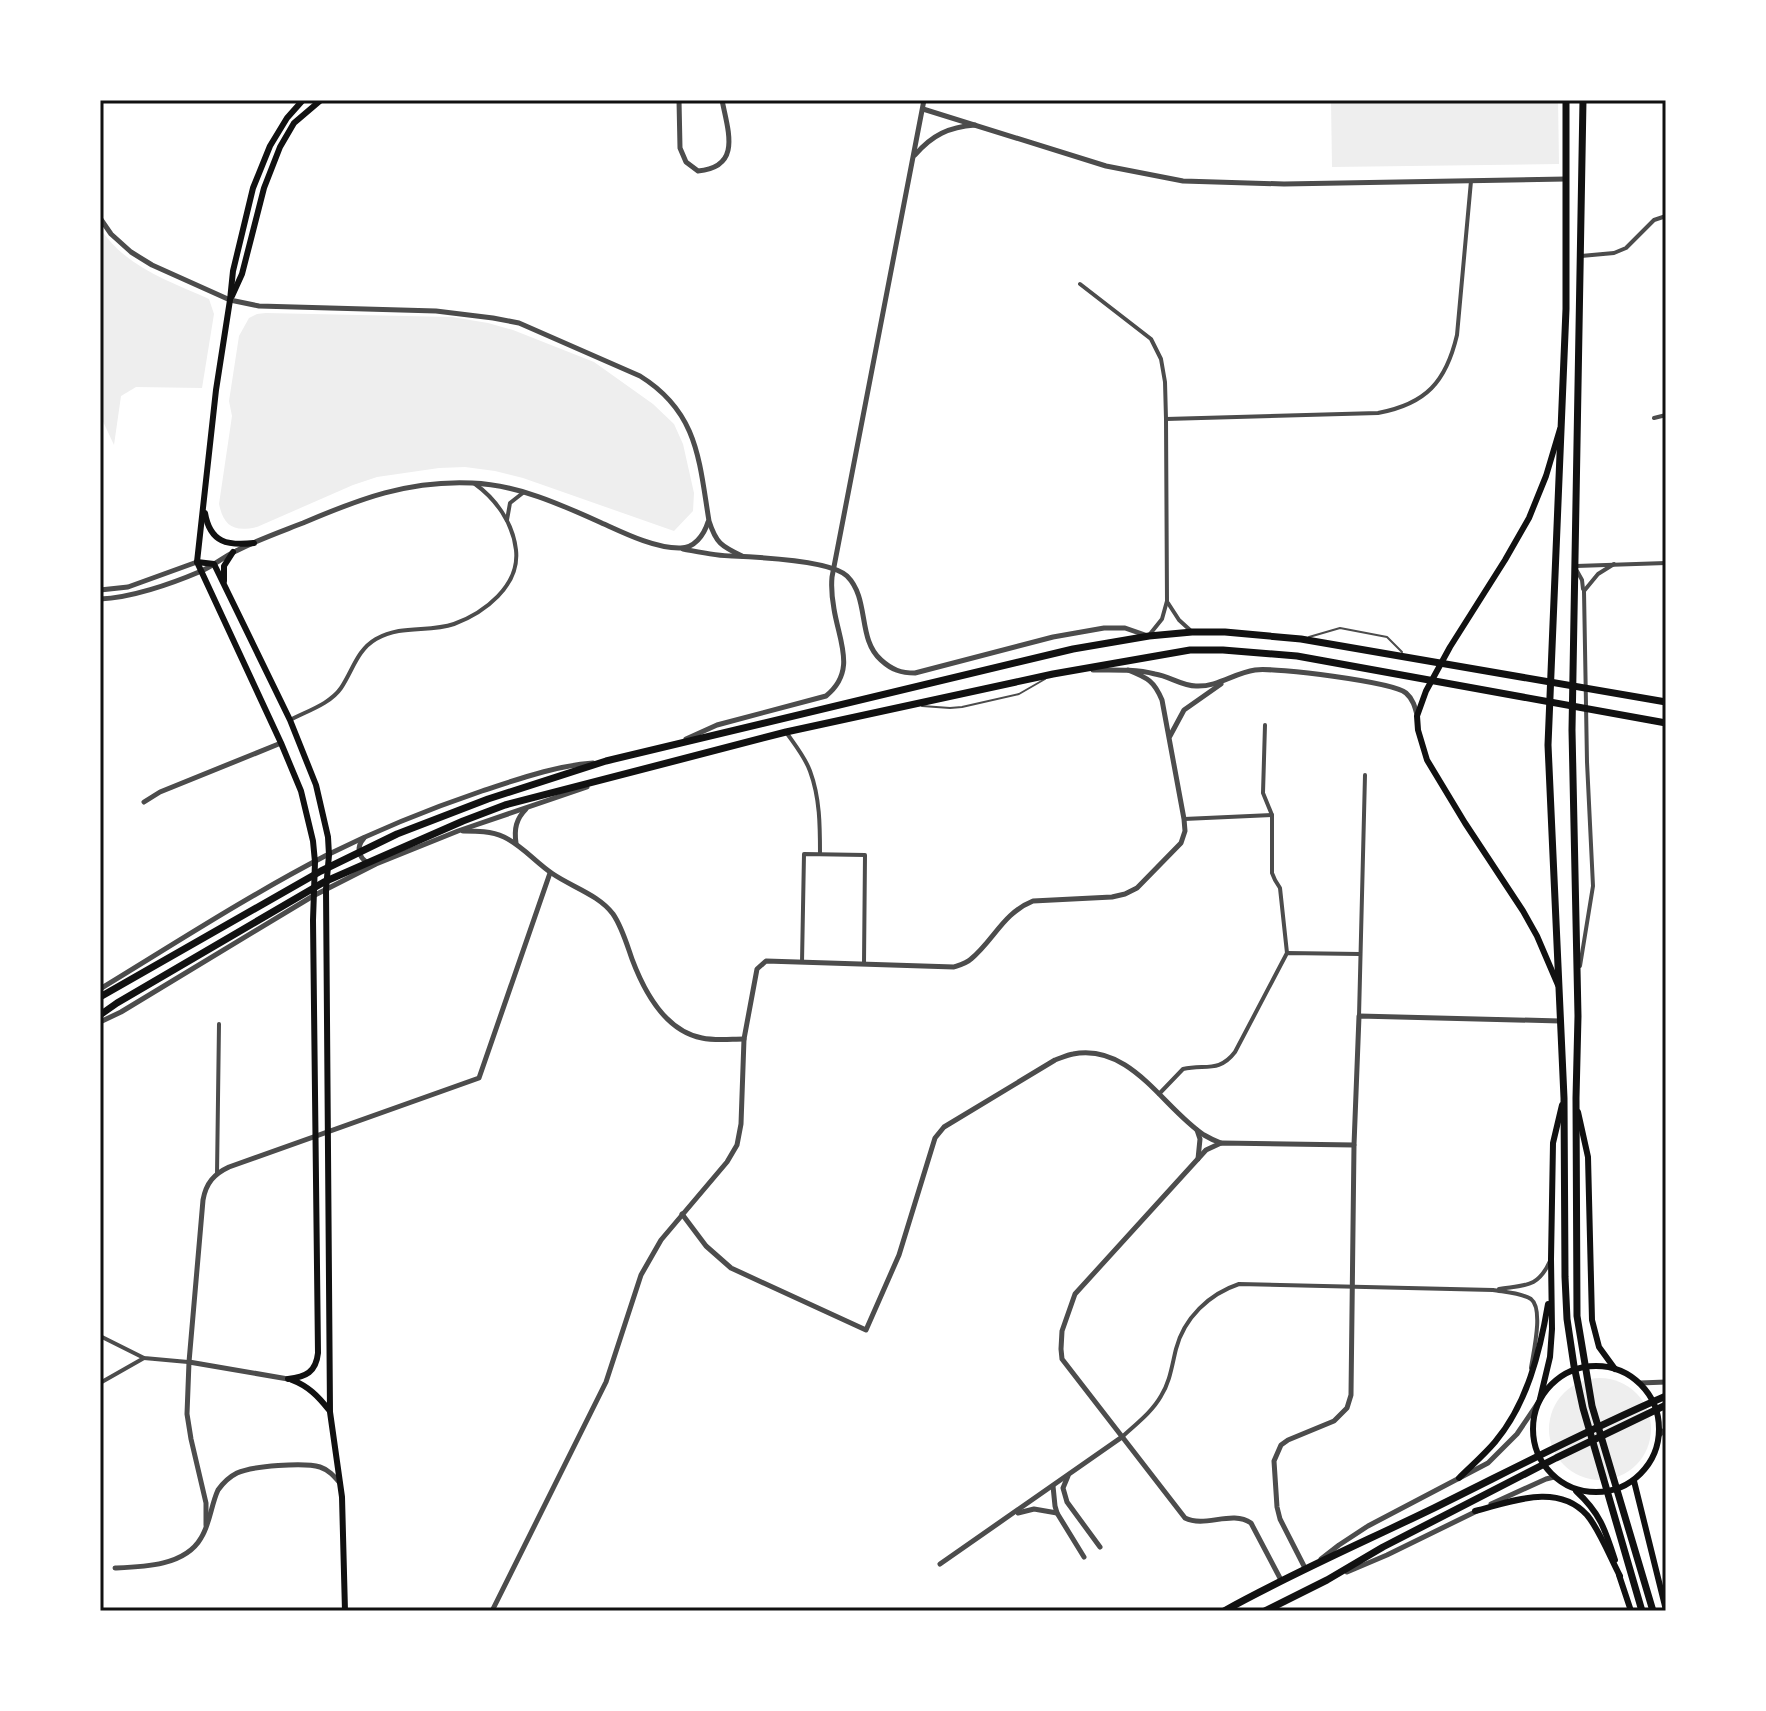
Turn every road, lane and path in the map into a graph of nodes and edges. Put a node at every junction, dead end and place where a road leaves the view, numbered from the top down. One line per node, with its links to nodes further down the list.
1 (303, 100): 17 (main road)
2 (321, 100): 17 (main road)
3 (679, 100): 4 (street)
4 (722, 100)
5 (924, 100): 8 (street)
6 (1566, 100): 11 (main road)
7 (1583, 100): 15 (main road)
8 (923, 109): 9 (street); 10 (street)
9 (978, 125): 10 (street); 12 (street)
10 (914, 156): 36 (street)
11 (1566, 179): 12 (street); 21 (main road)
12 (1471, 181): 20 (street)
13 (1666, 216): 15 (street)
14 (100, 218): 17 (street)
15 (1581, 256): 35 (main road)
16 (1080, 284): 20 (street)
17 (230, 300): 24 (main road); 25 (street)
18 (1666, 415): 19 (street)
19 (1654, 418)
20 (1166, 419): 42 (street)
21 (1560, 426): 53 (main road); 84 (main road)
22 (473, 483): 23 (street); 26 (street); 27 (street)
23 (524, 492): 26 (street); 28 (street)
24 (203, 502): 27 (main road); 31 (main road)
25 (709, 521): 28 (street); 30 (street)
26 (507, 522): 54 (street)
27 (254, 543): 29 (street)
28 (680, 548): 30 (street)
29 (233, 552): 33 (street); 38 (main road)
30 (742, 556): 36 (street)
31 (197, 562): 33 (main road); 37 (main road); 39 (street)
32 (1666, 563): 34 (street)
33 (214, 564): 37 (street); 38 (main road)
34 (1614, 564): 35 (street); 40 (street)
35 (1574, 566): 40 (street); 82 (main road)
36 (834, 569): 44 (street); 60 (street)
37 (201, 571): 41 (street); 59 (main road)
38 (224, 584): 54 (main road)
39 (100, 590)
40 (1584, 591): 82 (street)
41 (100, 599)
42 (1167, 601): 43 (street); 44 (street)
43 (1192, 632): 44 (main road); 45 (main road)
44 (1149, 636): 60 (main road)
45 (1301, 639): 46 (main road); 46 (lane)
46 (1406, 656): 51 (main road)
47 (1076, 670): 48 (street); 49 (main road); 55 (main road)
48 (1128, 670): 50 (street); 58 (street)
49 (1053, 674): 52 (main road); 52 (lane)
50 (1223, 683): 53 (street); 58 (street)
51 (1666, 702)
52 (912, 705): 57 (main road)
53 (1417, 716): 84 (main road)
54 (290, 720): 72 (main road)
55 (1666, 723)
56 (1265, 725): 66 (street)
57 (786, 732): 63 (main road); 71 (street)
58 (1170, 737): 67 (street)
59 (281, 743): 64 (street); 73 (main road)
60 (674, 745): 61 (main road)
61 (606, 761): 69 (street); 85 (main road)
62 (1365, 775): 79 (street)
63 (609, 777): 65 (street); 86 (main road)
64 (144, 802)
65 (530, 806): 68 (street); 70 (street)
66 (1272, 815): 67 (street); 78 (street)
67 (1184, 819): 81 (street)
68 (458, 831): 70 (street); 74 (street)
69 (364, 838): 72 (street); 74 (street)
70 (516, 844): 75 (street)
71 (820, 854): 80 (street); 81 (street)
72 (329, 855): 73 (street); 76 (main road)
73 (315, 862): 77 (main road); 83 (street)
74 (376, 864): 76 (street)
75 (550, 873): 91 (street); 96 (street)
76 (326, 889): 77 (street); 96 (main road)
77 (313, 896): 89 (street); 97 (main road)
78 (1287, 953): 79 (street); 92 (street)
79 (1360, 954): 87 (street)
80 (802, 962): 81 (street); 91 (street)
81 (864, 963)
82 (1577, 981): 94 (main road)
83 (100, 989)
84 (1559, 989): 88 (main road)
85 (100, 997)
86 (100, 1015)
87 (1359, 1016): 88 (street); 99 (street)
88 (1561, 1021): 93 (main road)
89 (100, 1022)
90 (219, 1024): 101 (street)
91 (744, 1039): 102 (street)
92 (1159, 1094): 95 (street); 102 (street)
93 (1564, 1098): 103 (main road); 149 (main road)
94 (1576, 1103): 110 (main road); 150 (main road)
95 (1197, 1129): 98 (street); 100 (street)
96 (327, 1131): 97 (street); 119 (main road)
97 (316, 1136): 101 (street); 111 (main road)
98 (1221, 1143): 99 (street); 100 (street)
99 (1354, 1145): 104 (street)
100 (1198, 1159): 122 (street)
101 (217, 1174): 109 (street)
102 (682, 1214): 145 (street)
103 (1551, 1259): 105 (main road); 106 (street)
104 (1352, 1287): 106 (street); 122 (street); 139 (street)
105 (1551, 1289): 112 (main road); 117 (main road)
106 (1493, 1290): 112 (street)
107 (100, 1336): 108 (street)
108 (144, 1358): 109 (street); 114 (street)
109 (189, 1362): 111 (street); 133 (street)
110 (1615, 1369): 115 (main road); 117 (main road)
111 (288, 1379): 119 (main road)
112 (1529, 1379): 125 (main road)
113 (1666, 1382): 115 (street)
114 (100, 1383)
115 (1640, 1383): 121 (main road)
116 (1666, 1396): 137 (main road)
117 (1540, 1400): 124 (main road); 125 (street)
118 (1666, 1405): 142 (main road)
119 (330, 1412): 127 (main road)
120 (1666, 1429): 121 (street)
121 (1659, 1435): 126 (main road)
122 (1122, 1437): 123 (street); 141 (street)
123 (1070, 1473): 128 (street); 134 (street)
124 (1554, 1477): 129 (main road); 130 (street)
125 (1459, 1478): 137 (street)
126 (1634, 1481): 129 (main road); 143 (main road)
127 (341, 1484): 133 (street); 144 (main road)
128 (1053, 1485): 131 (street); 132 (street)
129 (1573, 1489): 140 (main road)
130 (1475, 1511): 140 (main road); 142 (street)
131 (1057, 1513): 132 (street); 135 (street)
132 (1009, 1516): 136 (street)
133 (206, 1525): 138 (street)
134 (1100, 1547)
135 (1084, 1557)
136 (940, 1564)
137 (1315, 1564): 139 (main road)
138 (115, 1568)
139 (1305, 1568): 141 (main road)
140 (1620, 1576): 148 (main road)
141 (1281, 1580): 146 (main road)
142 (1327, 1580): 147 (main road)
143 (1666, 1610)
144 (345, 1611)
145 (492, 1611)
146 (1224, 1611)
147 (1265, 1611)
148 (1630, 1611)
149 (1642, 1611)
150 (1653, 1611)

